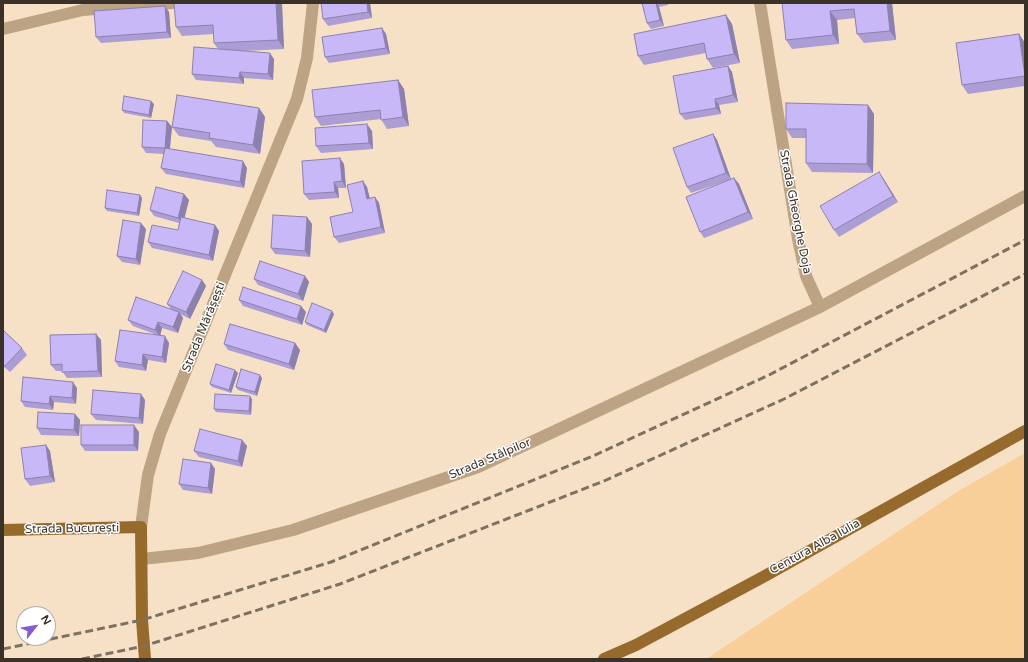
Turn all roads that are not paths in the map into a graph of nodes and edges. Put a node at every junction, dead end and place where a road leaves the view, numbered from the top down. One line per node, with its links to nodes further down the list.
1 (172, 3): 4 (street)
2 (312, 3): 8 (street, Strada Mărășești)
3 (760, 3): 6 (street, Strada Gheorghe Doja)
4 (3, 29)
5 (1025, 196): 6 (street)
6 (820, 307): 10 (street, Strada Stâlpilor)
7 (1025, 431): 12 (main road, Centura Alba Iulia)
8 (140, 528): 9 (main road, Strada București); 10 (main road, Strada Mărășești)
9 (3, 530)
10 (142, 559): 11 (main road, Strada Mărășești)
11 (145, 659)
12 (604, 659)

